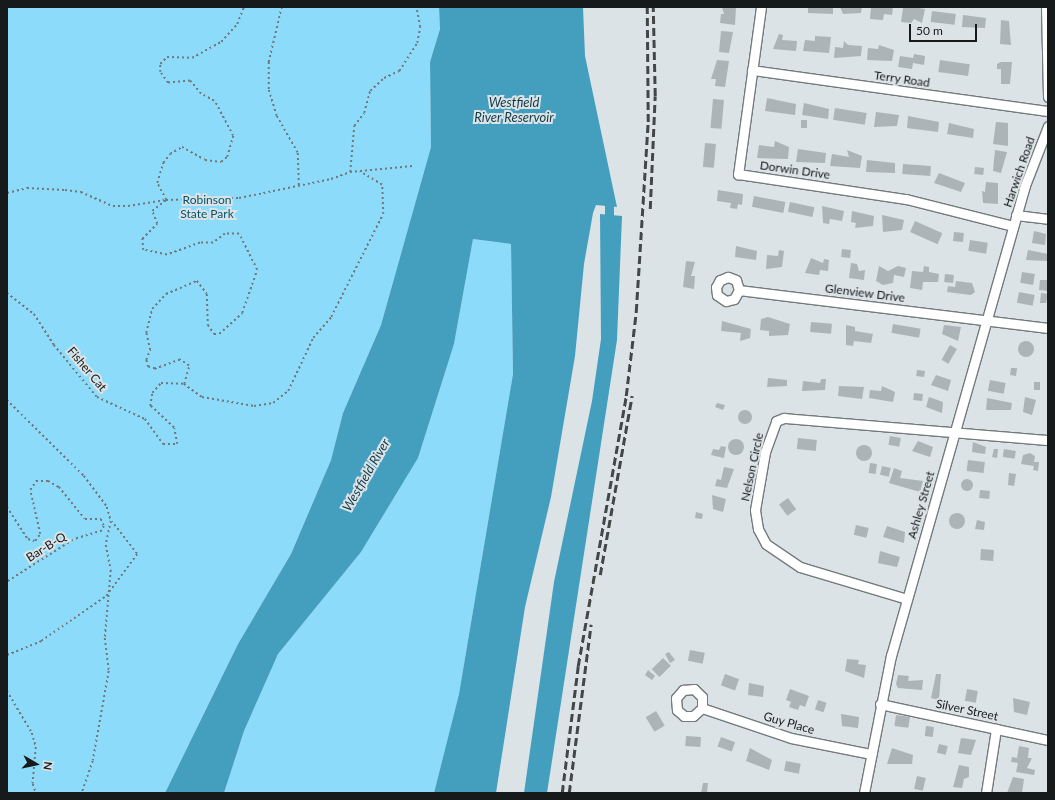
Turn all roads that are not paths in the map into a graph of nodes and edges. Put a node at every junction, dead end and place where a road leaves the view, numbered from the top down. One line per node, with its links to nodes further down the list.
1 (761, 7): 3 (street, Dorwin Drive)
2 (1046, 7): 4 (street)
3 (752, 70): 5 (street, Terry Road); 9 (street, Dorwin Drive)
4 (1048, 97)
5 (1048, 111)
6 (1048, 126): 7 (street, Harwich Road)
7 (1016, 216): 8 (street); 9 (street, Harwich Road)
8 (1048, 218)
9 (1013, 226): 11 (street, Ashley Street)
10 (740, 290): 11 (street, Glenview Drive)
11 (987, 320): 12 (street, Glenview Drive); 13 (street, Ashley Street)
12 (1048, 328)
13 (955, 431): 14 (street, Nelson Circle); 15 (street, Ashley Street); 15 (street, Nelson Circle)
14 (1048, 440)
15 (907, 599): 16 (street, Ashley Street)
16 (880, 704): 18 (street, Silver Street); 20 (street, Ashley Street)
17 (702, 708): 20 (street, Guy Place)
18 (996, 729): 19 (street, Silver Street); 22 (street)
19 (1048, 740)
20 (871, 754): 21 (street, Ashley Street)
21 (864, 793)
22 (986, 793)

